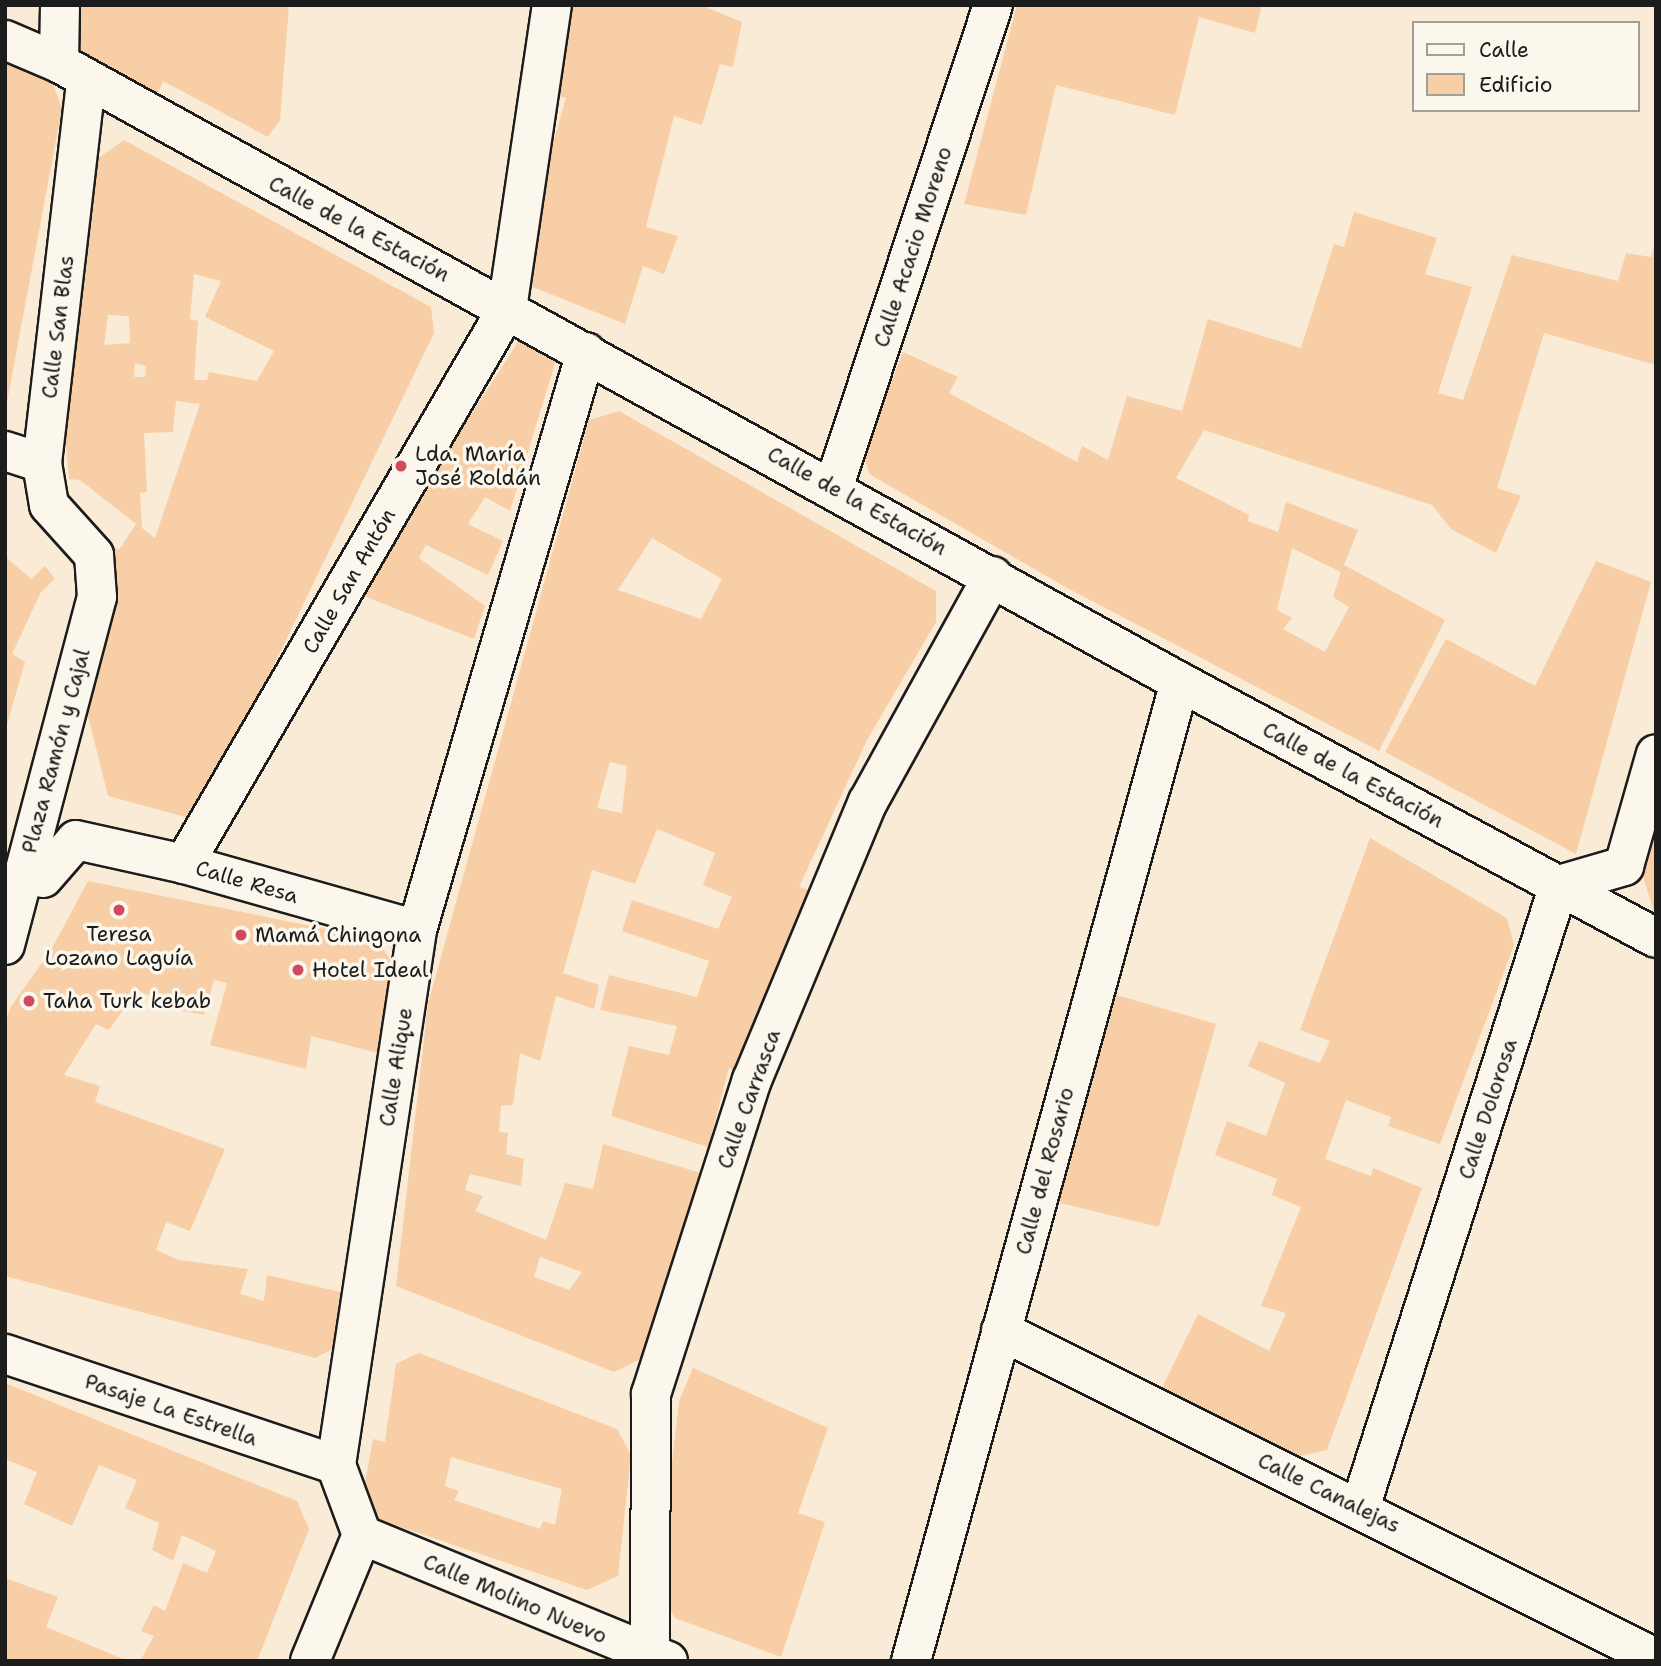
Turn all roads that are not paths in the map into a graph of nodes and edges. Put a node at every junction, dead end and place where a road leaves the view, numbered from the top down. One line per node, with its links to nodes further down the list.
1 (60, 5): 5 (street, Calle San Blas)
2 (552, 5): 6 (street, Calle San Antón)
3 (993, 5): 10 (street, Calle Acacio Moreno)
4 (5, 40): 5 (street, Calle de la Estación)
5 (73, 73): 6 (street, Calle de la Estación); 9 (street, Calle San Blas)
6 (507, 309): 7 (street, Calle de la Estación); 15 (street, Calle San Antón)
7 (586, 352): 10 (street, Calle de la Estación); 18 (street, Calle Alique)
8 (5, 451): 9 (street)
9 (42, 463): 11 (street, Calle San Blas)
10 (833, 489): 12 (street, Calle de la Estación)
11 (94, 555): 20 (street, Plaza Ramón y Cajal)
12 (993, 576): 13 (street, Calle de la Estación); 27 (street, Calle Carrasca)
13 (1180, 682): 17 (street, Calle de la Estación); 21 (street, Calle del Rosario)
14 (1656, 754): 17 (street)
15 (184, 864): 16 (street, Calle Resa); 18 (street, Calle Resa)
16 (43, 878)
17 (1559, 885): 19 (street, Calle de la Estación); 24 (street, Calle Dolorosa)
18 (417, 930): 23 (street, Calle Alique)
19 (1656, 938)
20 (5, 945)
21 (1001, 1331): 24 (street, Calle Canalejas); 29 (street, Calle del Rosario)
22 (5, 1354): 23 (street, Pasaje La Estrella)
23 (336, 1465): 25 (street, Calle Alique)
24 (1360, 1508): 26 (street, Calle Canalejas)
25 (362, 1535): 27 (street, Calle Molino Nuevo); 28 (street)
26 (1656, 1658)
27 (656, 1659)
28 (310, 1661)
29 (911, 1661)

